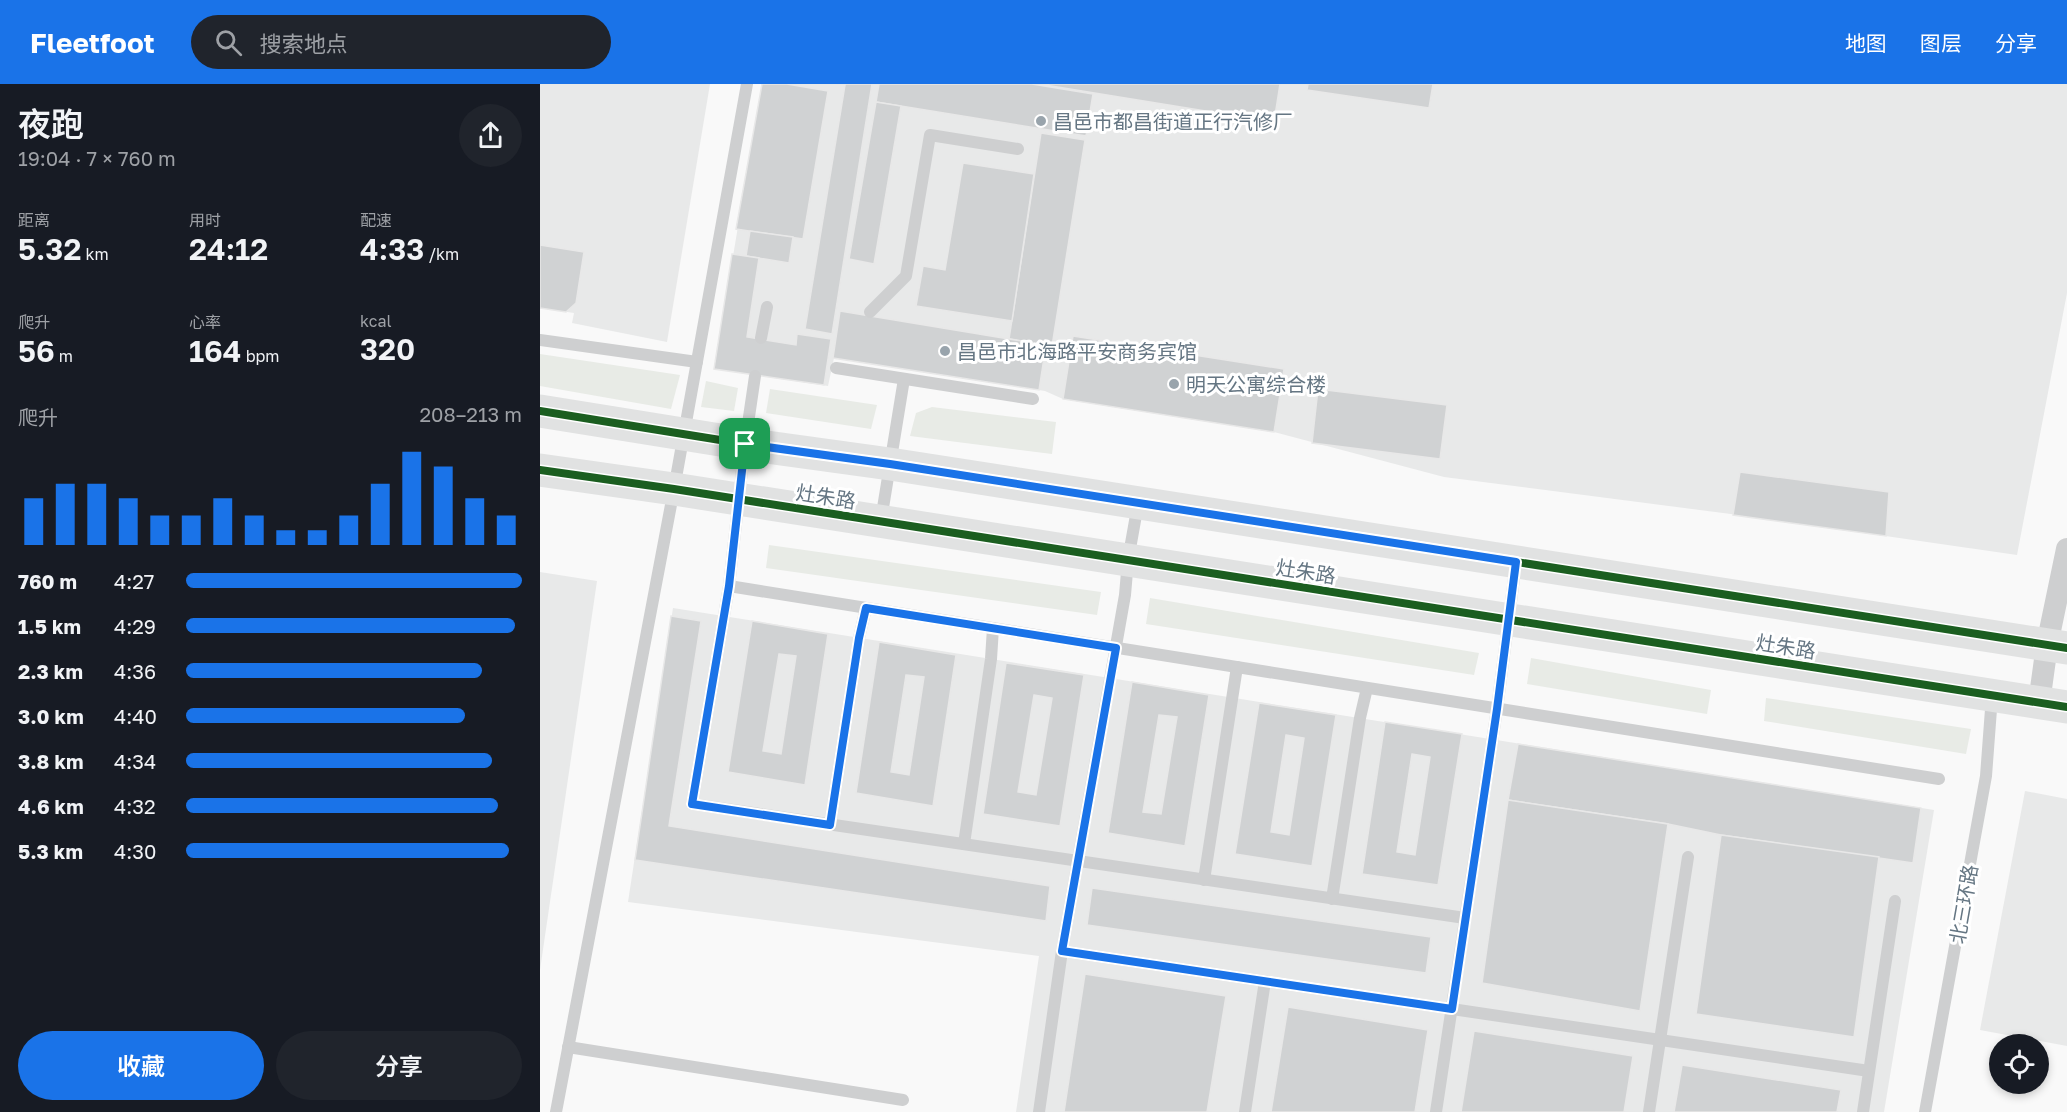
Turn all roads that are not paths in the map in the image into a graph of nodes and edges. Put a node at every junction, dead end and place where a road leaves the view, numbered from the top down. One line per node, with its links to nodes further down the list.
1 (747, 84): 7 (lane)
2 (1018, 149): 4 (lane)
3 (767, 307): 5 (lane)
4 (870, 312)
5 (761, 338)
6 (540, 340): 7 (lane)
7 (697, 363): 13 (lane)
8 (836, 368): 10 (lane)
9 (755, 376): 14 (lane)
10 (904, 379): 11 (lane); 15 (lane)
11 (1033, 399)
12 (540, 411): 13 (main road, 灶朱路)
13 (684, 434): 14 (main road, 灶朱路); 17 (lane)
14 (745, 444): 15 (main road, 灶朱路); 18 (lane)
15 (890, 464): 19 (main road, 灶朱路); 20 (lane)
16 (540, 470): 17 (main road, 灶朱路)
17 (674, 489): 18 (main road, 灶朱路); 47 (lane)
18 (738, 499): 20 (main road, 灶朱路); 24 (lane)
19 (1138, 503): 22 (lane); 23 (main road, 灶朱路)
20 (881, 522): 22 (main road, 灶朱路)
21 (2067, 549): 28 (street)
22 (1128, 560): 26 (main road, 灶朱路); 29 (lane)
23 (1516, 562): 26 (lane); 28 (main road, 灶朱路)
24 (729, 586): 25 (lane); 36 (lane)
25 (866, 608): 27 (lane); 36 (lane)
26 (1507, 620): 32 (main road, 灶朱路); 34 (lane)
27 (993, 628): 29 (lane); 37 (lane)
28 (2057, 647): 33 (street)
29 (1116, 648): 30 (lane); 43 (lane)
30 (1238, 667): 31 (lane); 39 (lane)
31 (1367, 688): 34 (lane); 40 (lane)
32 (1992, 695): 33 (main road, 灶朱路); 56 (lane, 北三环路)
33 (2053, 705)
34 (1497, 709): 35 (lane); 42 (lane)
35 (1939, 779)
36 (830, 825): 37 (lane)
37 (964, 844): 39 (lane)
38 (1688, 857): 46 (lane)
39 (1204, 880): 40 (lane)
40 (1332, 899): 42 (lane)
41 (1895, 901): 48 (lane)
42 (1465, 918): 45 (lane)
43 (1062, 951): 44 (lane); 51 (lane)
44 (1264, 981): 45 (lane); 52 (lane)
45 (1452, 1009): 46 (lane); 53 (lane)
46 (1660, 1040): 48 (lane); 54 (lane)
47 (568, 1047): 49 (lane); 50 (lane)
48 (1869, 1071): 55 (lane)
49 (903, 1100)
50 (556, 1112)
51 (1039, 1112)
52 (1245, 1112)
53 (1436, 1112)
54 (1650, 1112)
55 (1863, 1112)
56 (1926, 1112)

